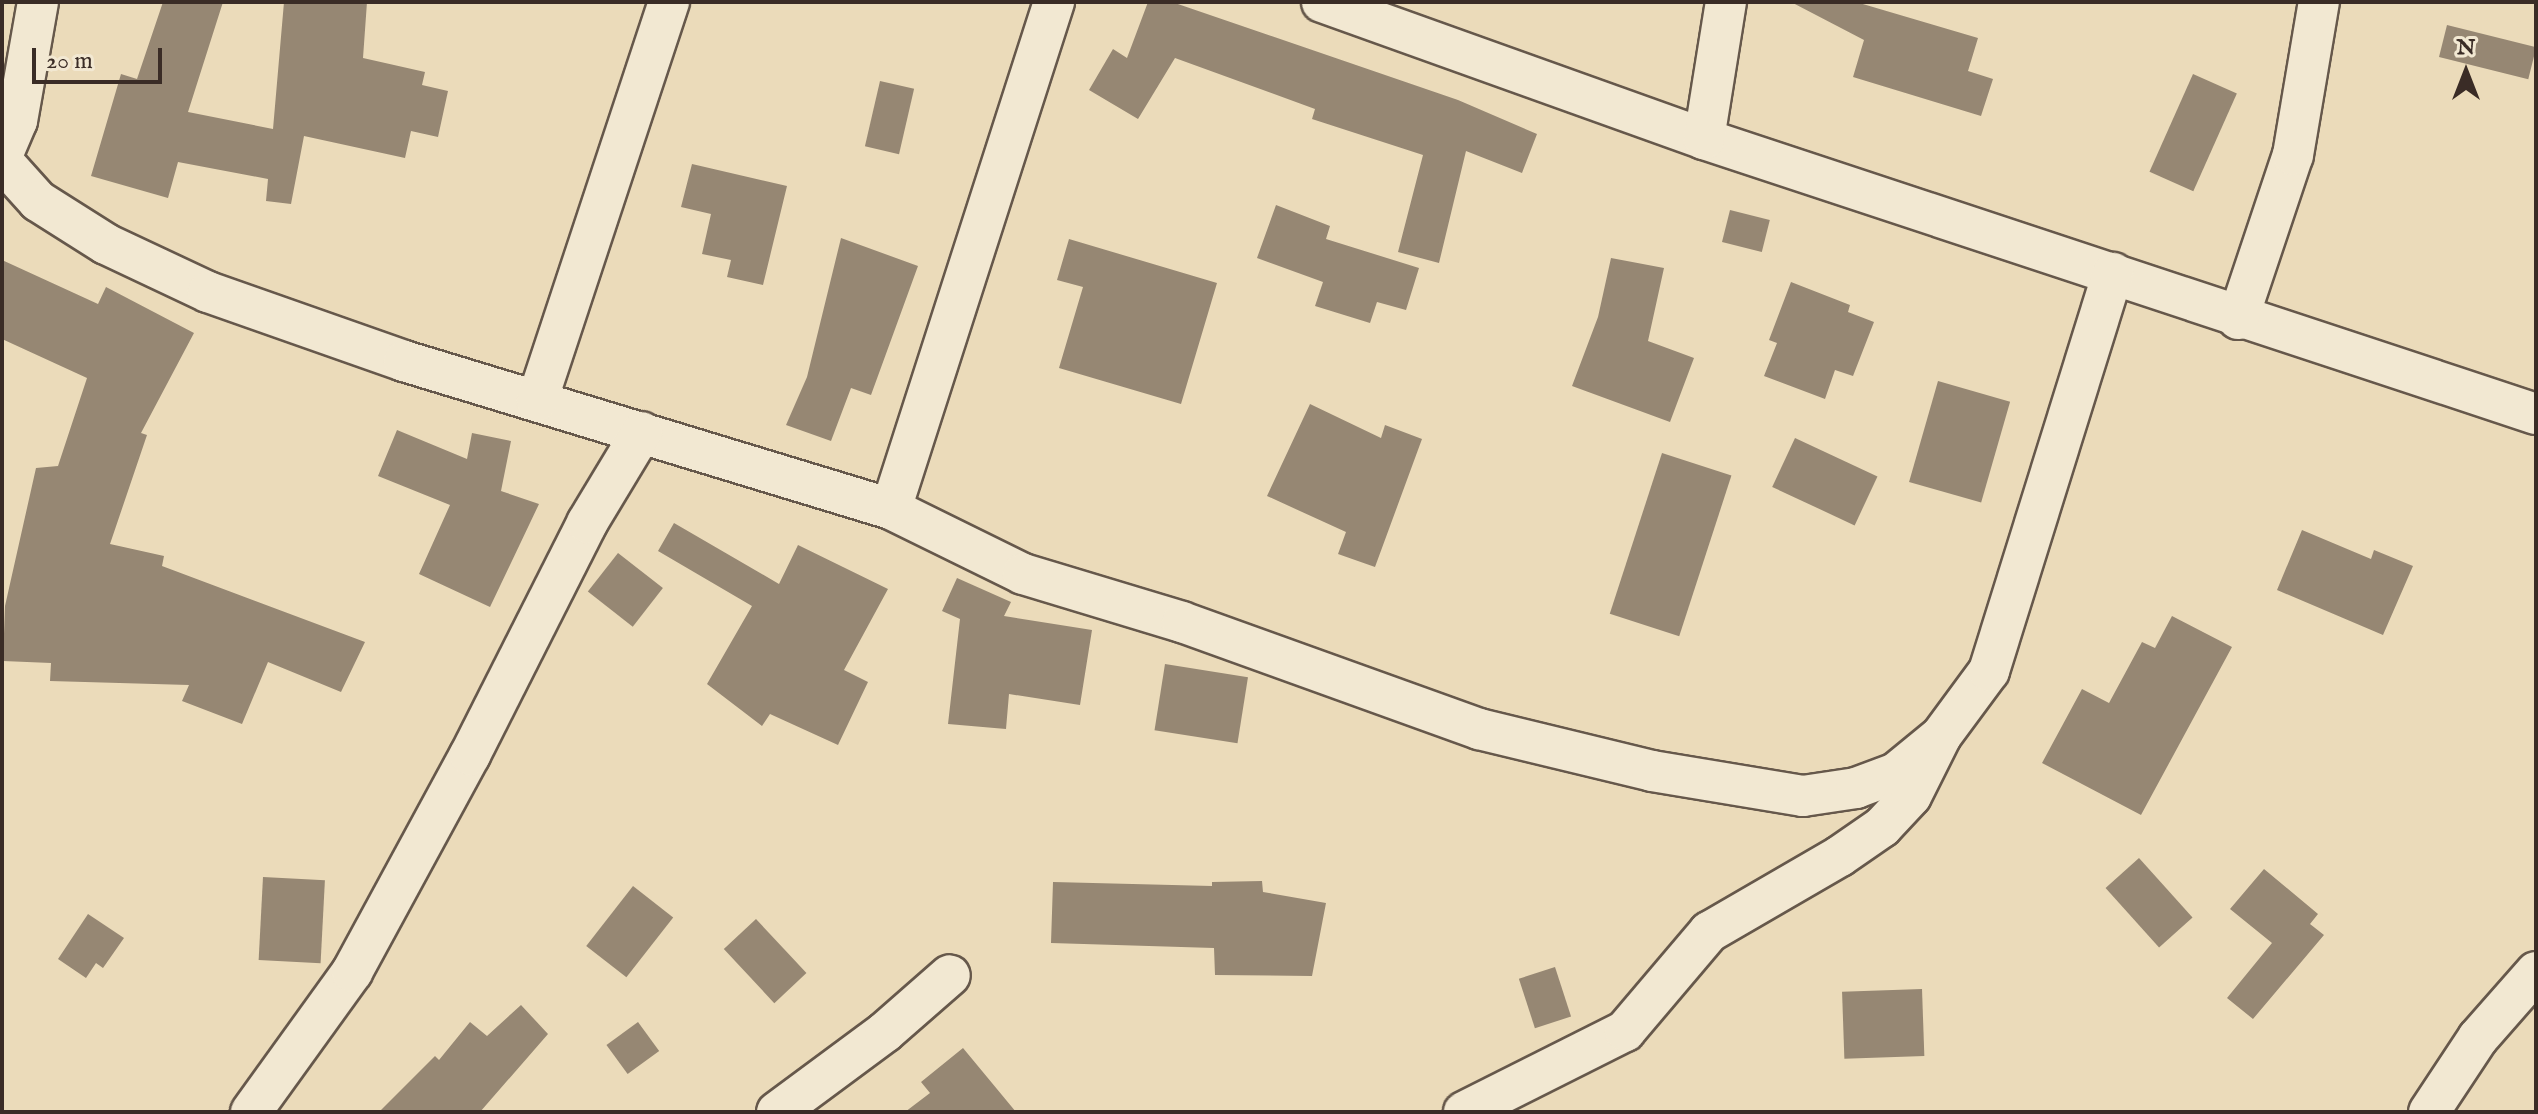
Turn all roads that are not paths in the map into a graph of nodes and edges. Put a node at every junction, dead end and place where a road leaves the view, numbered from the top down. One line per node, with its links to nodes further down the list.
1 (38, 2): 8 (street)
2 (669, 2): 11 (street)
3 (1054, 2): 14 (street)
4 (1322, 2): 7 (street)
5 (1726, 2): 7 (street)
6 (2319, 2): 10 (street)
7 (1704, 139): 9 (street)
8 (4, 146): 11 (street)
9 (2113, 273): 10 (street); 15 (street)
10 (2238, 319): 12 (street)
11 (537, 401): 13 (street)
12 (2536, 414)
13 (642, 432): 14 (street); 18 (street)
14 (891, 509): 15 (street)
15 (1941, 736): 20 (street)
16 (2536, 972): 21 (street)
17 (950, 975): 19 (street)
18 (251, 1112)
19 (777, 1112)
20 (1464, 1112)
21 (2429, 1112)

